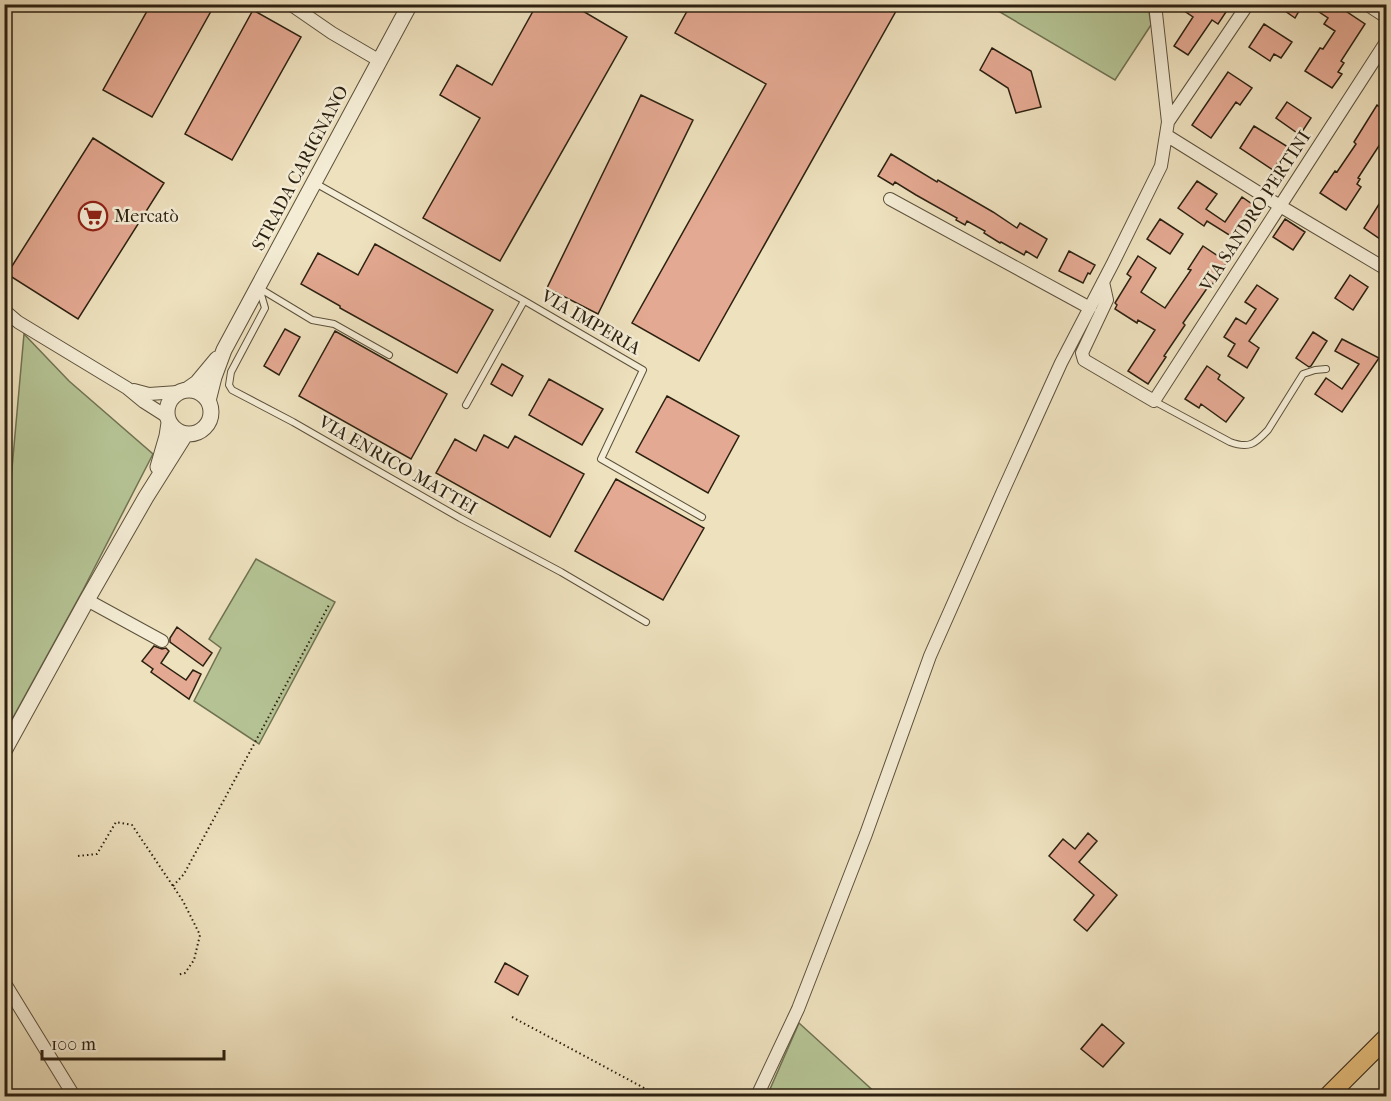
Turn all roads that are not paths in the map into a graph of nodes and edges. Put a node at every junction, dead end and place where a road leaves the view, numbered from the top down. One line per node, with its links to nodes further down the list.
1 (290, 4): 8 (street)
2 (410, 4): 8 (street, STRADA CARIGNANO)
3 (1155, 4): 9 (street)
4 (1248, 4): 9 (street)
5 (1366, 4): 6 (street)
6 (1386, 17)
7 (1386, 42): 12 (street, VIA SANDRO PERTINI)
8 (380, 61): 10 (street, STRADA CARIGNANO)
9 (1167, 129): 12 (street); 14 (street)
10 (315, 183): 15 (street, STRADA CARIGNANO); 16 (lane, VIA IMPERIA)
11 (890, 199): 17 (street)
12 (1280, 206): 13 (street); 25 (street, VIA SANDRO PERTINI)
13 (1386, 269)
14 (1103, 282): 17 (street); 25 (street)
15 (259, 288): 19 (street, STRADA CARIGNANO); 20 (lane); 32 (lane, VIA ENRICO MATTEI)
16 (524, 301): 26 (lane, VIA IMPERIA); 30 (lane, VIA IMPERIA)
17 (1090, 308): 38 (street)
18 (4, 310): 22 (street)
19 (224, 350): 23 (street, STRADA CARIGNANO); 24 (street, STRADA CARIGNANO)
20 (389, 355)
21 (1326, 369): 25 (lane)
22 (127, 388): 23 (street); 27 (street)
23 (182, 391): 24 (street); 27 (street)
24 (208, 401): 28 (street)
25 (1154, 401)
26 (466, 405)
27 (167, 419): 28 (street); 29 (street)
28 (185, 435): 29 (street)
29 (146, 497): 31 (street)
30 (702, 517)
31 (87, 600): 33 (street); 34 (street)
32 (646, 622)
33 (162, 641)
34 (4, 751)
35 (4, 982): 37 (street)
36 (1386, 1038): 39 (main road)
37 (74, 1096)
38 (757, 1096)
39 (1328, 1096)

